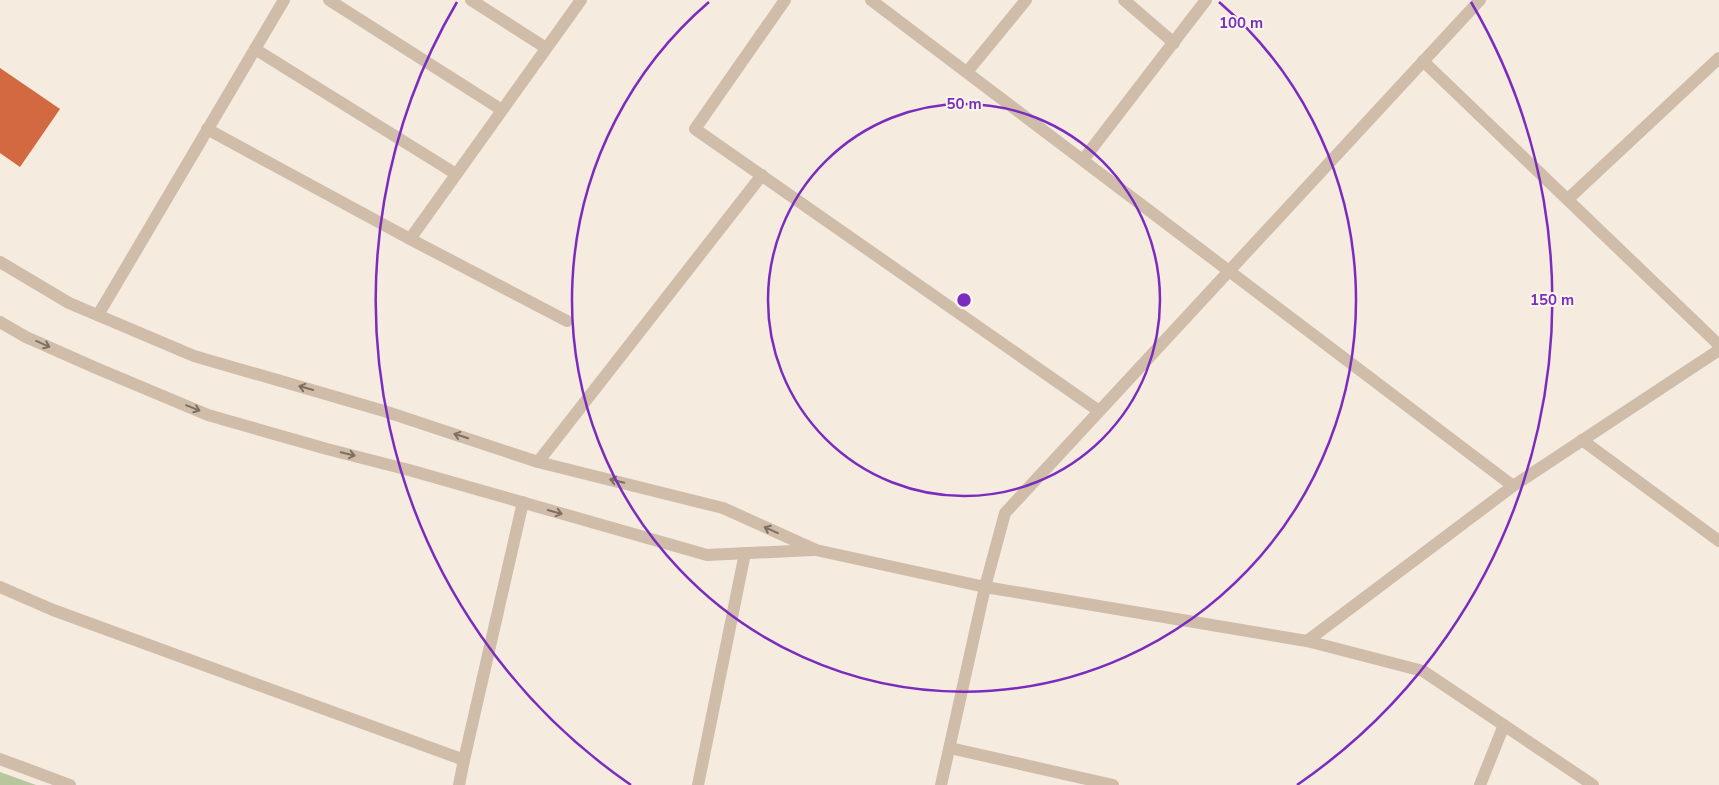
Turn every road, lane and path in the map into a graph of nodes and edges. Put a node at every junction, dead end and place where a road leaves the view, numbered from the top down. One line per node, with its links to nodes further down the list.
1 (284, 0): 13 (street)
2 (329, 0): 17 (street)
3 (471, 0): 12 (street)
4 (581, 0): 12 (street)
5 (784, 0): 21 (street)
6 (871, 0): 16 (street)
7 (1026, 0): 16 (street)
8 (1124, 0): 11 (street)
9 (1206, 0): 11 (street)
10 (1480, 0): 15 (street)
11 (1174, 43): 19 (street)
12 (546, 48): 17 (street)
13 (255, 49): 18 (street); 20 (street)
14 (1719, 58): 22 (street)
15 (1423, 61): 22 (street); 25 (street)
16 (966, 72): 19 (street)
17 (502, 110): 20 (street)
18 (208, 129): 23 (street); 26 (street)
19 (1083, 160): 25 (street)
20 (456, 174): 23 (street)
21 (762, 175): 31 (street); 33 (street)
22 (1568, 200): 29 (street)
23 (410, 239): 27 (street)
24 (0, 262): 26 (street)
25 (1229, 271): 31 (street); 34 (street)
26 (98, 315): 33 (street, one-way to 26)
27 (567, 321)
28 (0, 322): 35 (street, one-way to 35)
29 (1719, 345)
30 (1719, 350): 32 (street)
31 (1100, 411): 40 (street)
32 (1582, 440): 34 (street); 36 (street)
33 (538, 462): 37 (street, one-way to 33)
34 (1513, 486): 41 (street)
35 (523, 502): 38 (street, one-way to 38); 45 (street)
36 (1719, 541)
37 (816, 550): 38 (street); 40 (street)
38 (745, 553): 48 (street)
39 (0, 587): 45 (street)
40 (985, 587): 41 (street); 43 (street)
41 (1307, 641): 42 (street)
42 (1504, 725): 51 (street); 52 (street)
43 (950, 748): 49 (street); 50 (street)
44 (0, 759): 46 (street)
45 (464, 760): 47 (street)
46 (70, 785)
47 (459, 785)
48 (698, 785)
49 (941, 785)
50 (1113, 785)
51 (1480, 785)
52 (1593, 785)

